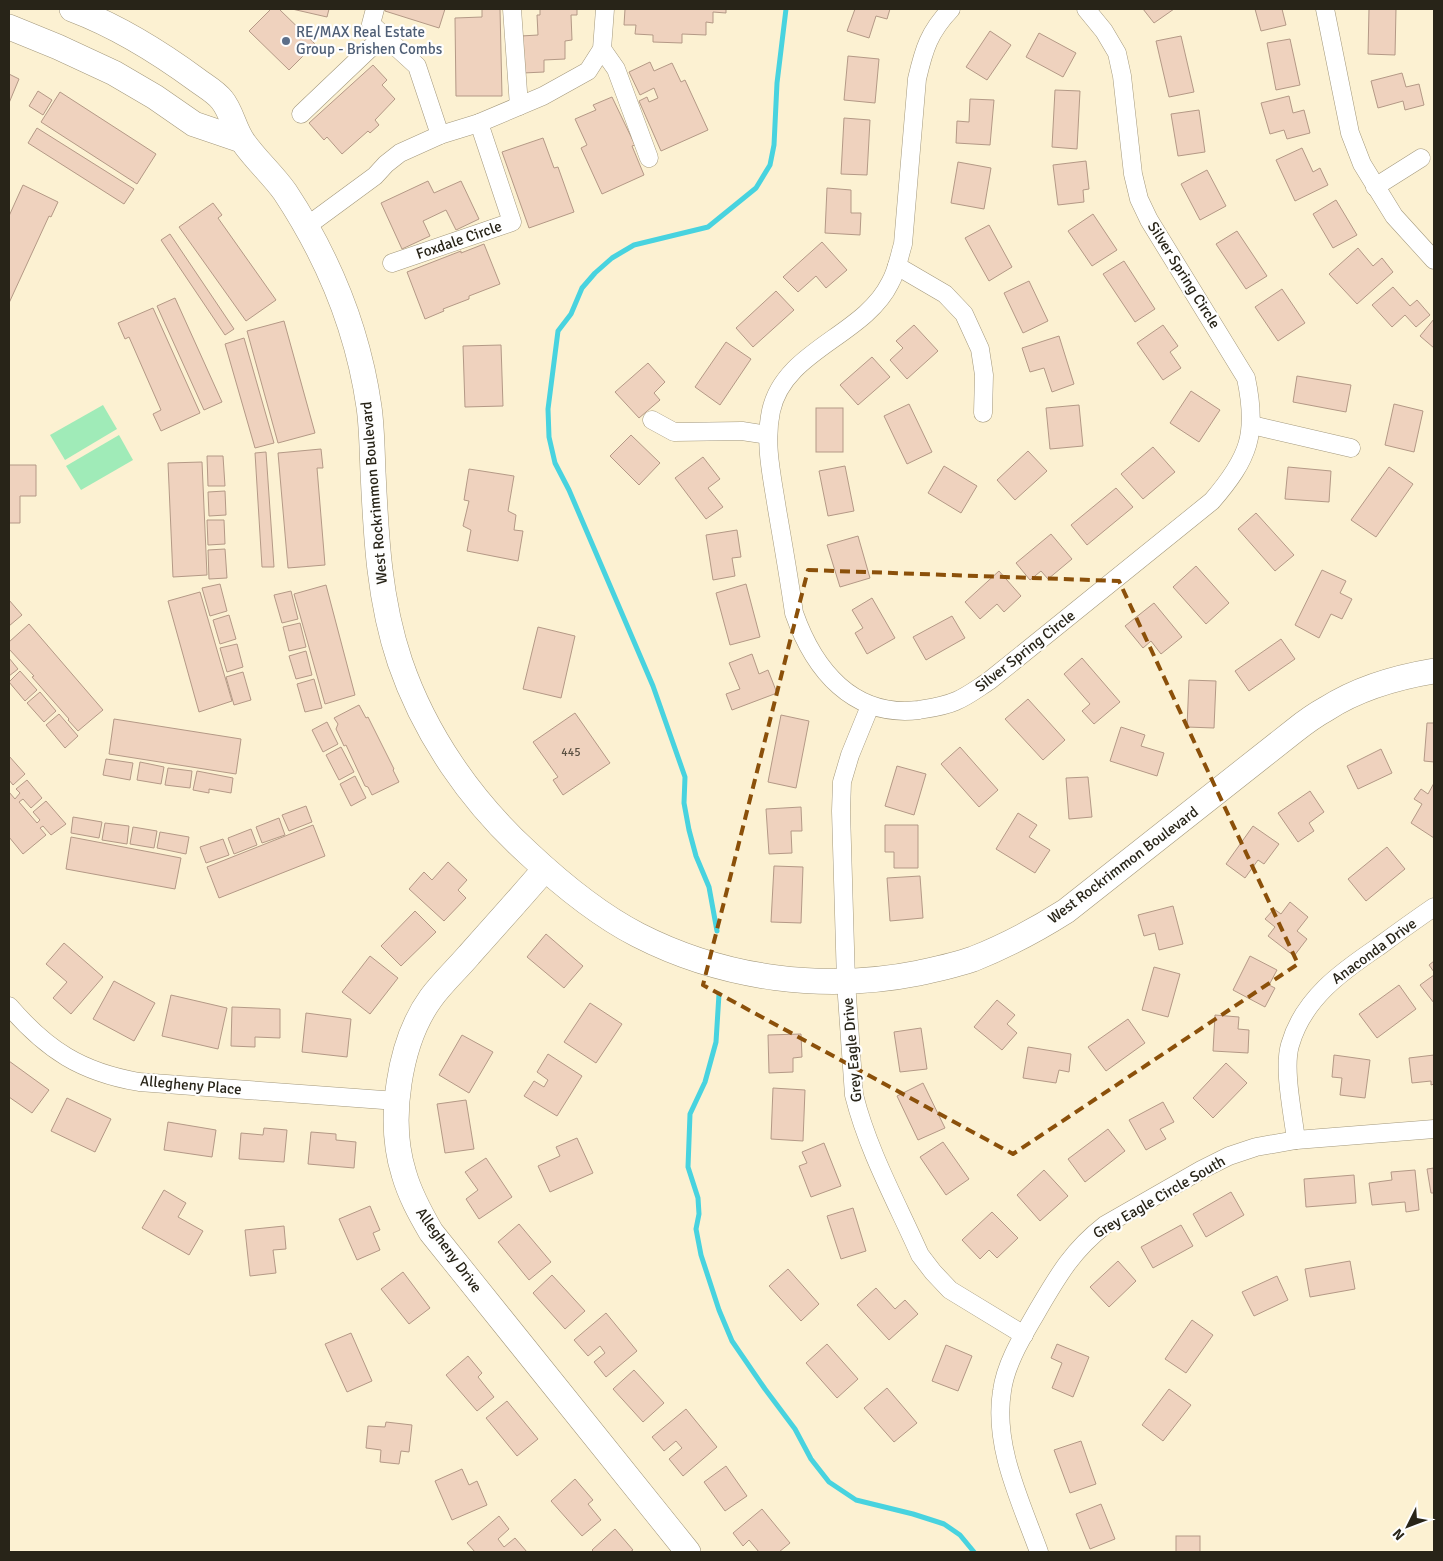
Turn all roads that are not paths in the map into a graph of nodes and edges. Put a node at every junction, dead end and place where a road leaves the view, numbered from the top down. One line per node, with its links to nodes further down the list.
1 (72, 9): 15 (main road, West Rockrimmon Boulevard)
2 (375, 9): 9 (street)
3 (512, 9): 11 (street)
4 (605, 9): 10 (street)
5 (951, 9): 22 (street, Silver Spring Circle)
6 (1086, 9): 25 (street, Silver Spring Circle)
7 (1325, 9): 18 (street)
8 (9, 27): 15 (main road)
9 (384, 36): 12 (street); 14 (street)
10 (602, 49): 11 (street); 16 (street)
11 (519, 106): 13 (street)
12 (302, 114)
13 (478, 123): 14 (street); 21 (street, Foxdale Circle)
14 (440, 135): 19 (street)
15 (241, 140): 19 (main road, West Rockrimmon Boulevard)
16 (649, 158)
17 (1421, 158): 18 (street)
18 (1375, 187): 20 (street)
19 (307, 226): 30 (main road, West Rockrimmon Boulevard)
20 (1434, 260)
21 (392, 263)
22 (897, 266): 23 (street); 26 (street, Silver Spring Circle)
23 (983, 413)
24 (652, 420): 26 (street)
25 (1252, 425): 27 (street); 29 (street, Silver Spring Circle)
26 (768, 435): 29 (street, Silver Spring Circle)
27 (1352, 448)
28 (1434, 671): 32 (main road, West Rockrimmon Boulevard)
29 (870, 706): 32 (street, Grey Eagle Drive)
30 (545, 869): 32 (main road, West Rockrimmon Boulevard); 34 (main road, Allegheny Drive)
31 (1434, 907): 36 (street, Anaconda Drive)
32 (846, 982): 37 (street, Grey Eagle Drive)
33 (9, 1006): 34 (street, Allegheny Place)
34 (397, 1101): 38 (main road, Allegheny Drive)
35 (1434, 1129): 36 (street, Grey Eagle Circle South)
36 (1296, 1140): 37 (street, Grey Eagle Circle South)
37 (1024, 1334): 39 (street, Grey Eagle Circle South)
38 (688, 1552)
39 (1039, 1552)

